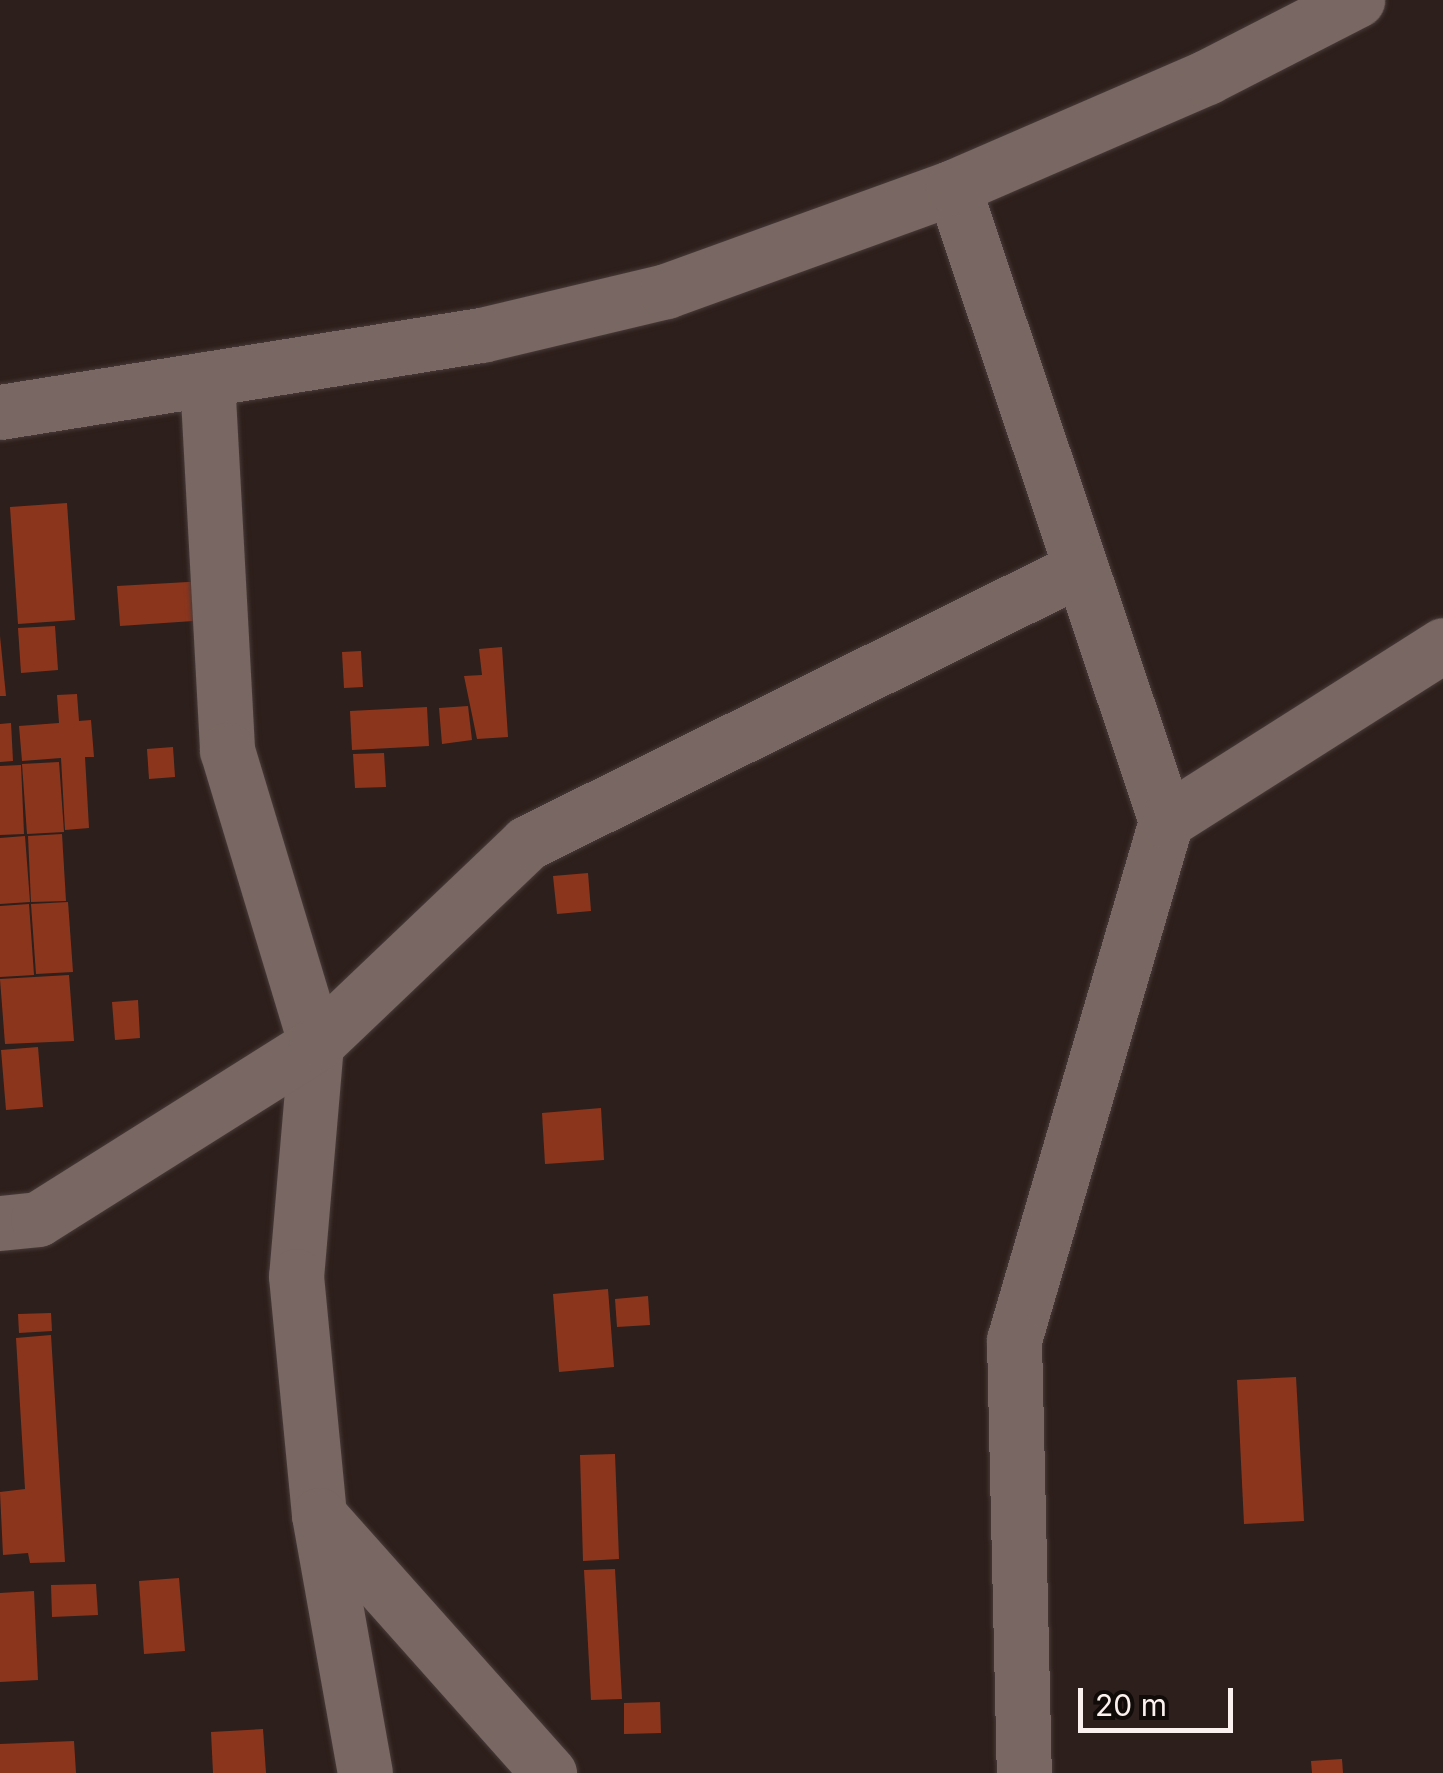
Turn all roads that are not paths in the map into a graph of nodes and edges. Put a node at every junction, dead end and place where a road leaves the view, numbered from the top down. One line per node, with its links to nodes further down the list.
1 (1357, 0): 2 (street)
2 (953, 187): 3 (street); 5 (street)
3 (207, 379): 4 (street); 8 (street)
4 (0, 412)
5 (1081, 568): 7 (street); 8 (street)
6 (1443, 645): 7 (street)
7 (1166, 821): 13 (street)
8 (316, 1044): 9 (street); 10 (street)
9 (0, 1223)
10 (319, 1515): 11 (street); 12 (street)
11 (365, 1773)
12 (549, 1773)
13 (1024, 1773)

